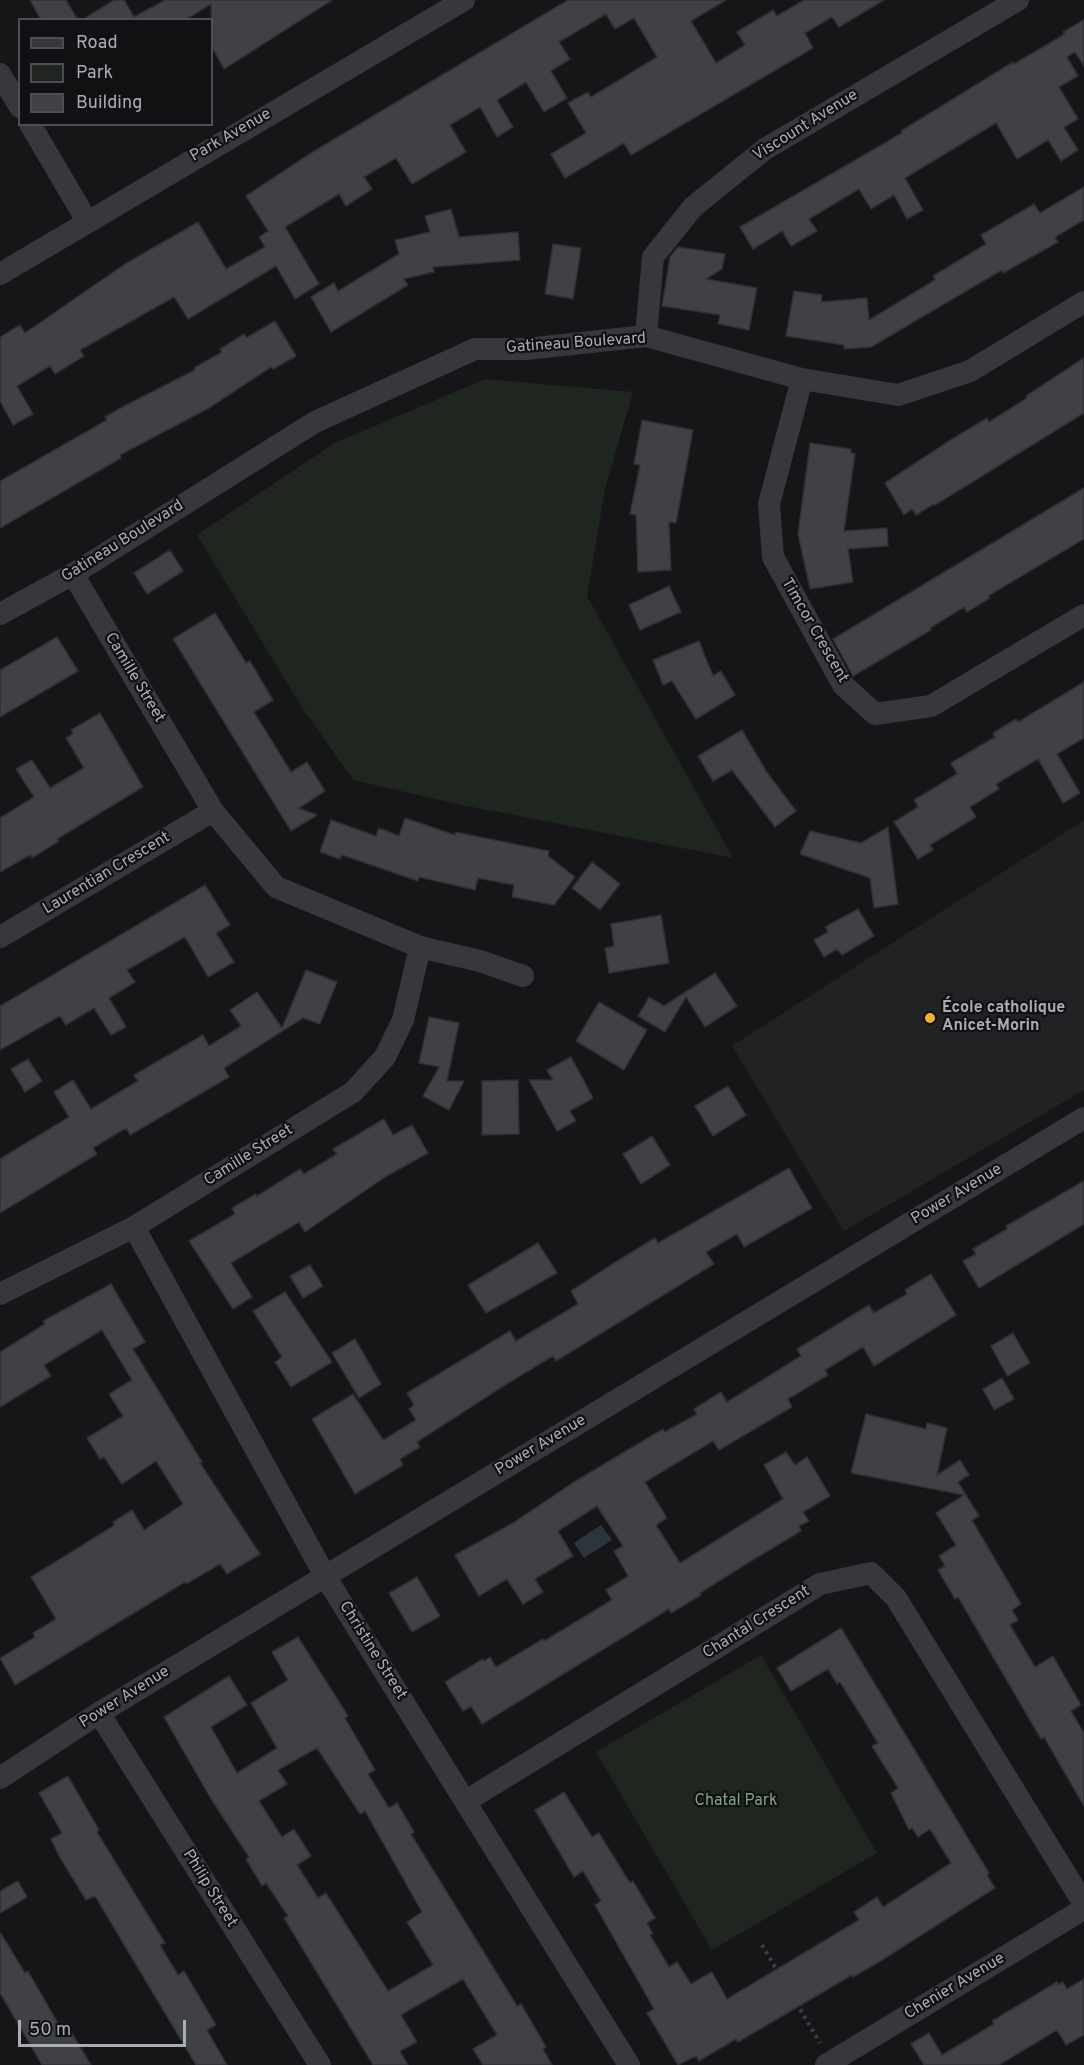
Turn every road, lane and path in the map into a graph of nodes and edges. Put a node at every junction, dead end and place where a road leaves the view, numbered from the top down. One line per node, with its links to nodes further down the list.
1 (464, 0): 6 (street, Park Avenue)
2 (1018, 0): 9 (street, Viscount Avenue)
3 (0, 74): 4 (street)
4 (18, 104)
5 (31, 126): 6 (street)
6 (87, 220): 7 (street, Park Avenue)
7 (0, 274)
8 (1084, 302): 10 (street, Gatineau Boulevard)
9 (646, 336): 10 (street, Gatineau Boulevard); 11 (street, Gatineau Boulevard)
10 (802, 379): 13 (street, Timcor Crescent)
11 (73, 574): 12 (street, Gatineau Boulevard); 14 (street, Camille Street)
12 (0, 614)
13 (1084, 615)
14 (213, 811): 15 (street, Laurentian Crescent); 16 (street, Camille Street)
15 (0, 937)
16 (420, 947): 17 (street, Camille Street); 19 (street, Camille Street)
17 (523, 975)
18 (1084, 1118): 21 (street, Power Avenue)
19 (134, 1227): 20 (street, Camille Street); 21 (street, Christine Street)
20 (0, 1294)
21 (325, 1576): 22 (street, Power Avenue); 24 (street, Christine Street)
22 (99, 1713): 23 (street, Power Avenue); 29 (street, Philip Street)
23 (0, 1778)
24 (466, 1802): 25 (street, Chantal Crescent); 30 (street, Christine Street)
25 (1084, 1904)
26 (1084, 1909): 28 (street, Chenier Avenue)
27 (762, 1945): 28 (path)
28 (830, 2064)
29 (320, 2065)
30 (629, 2065)

